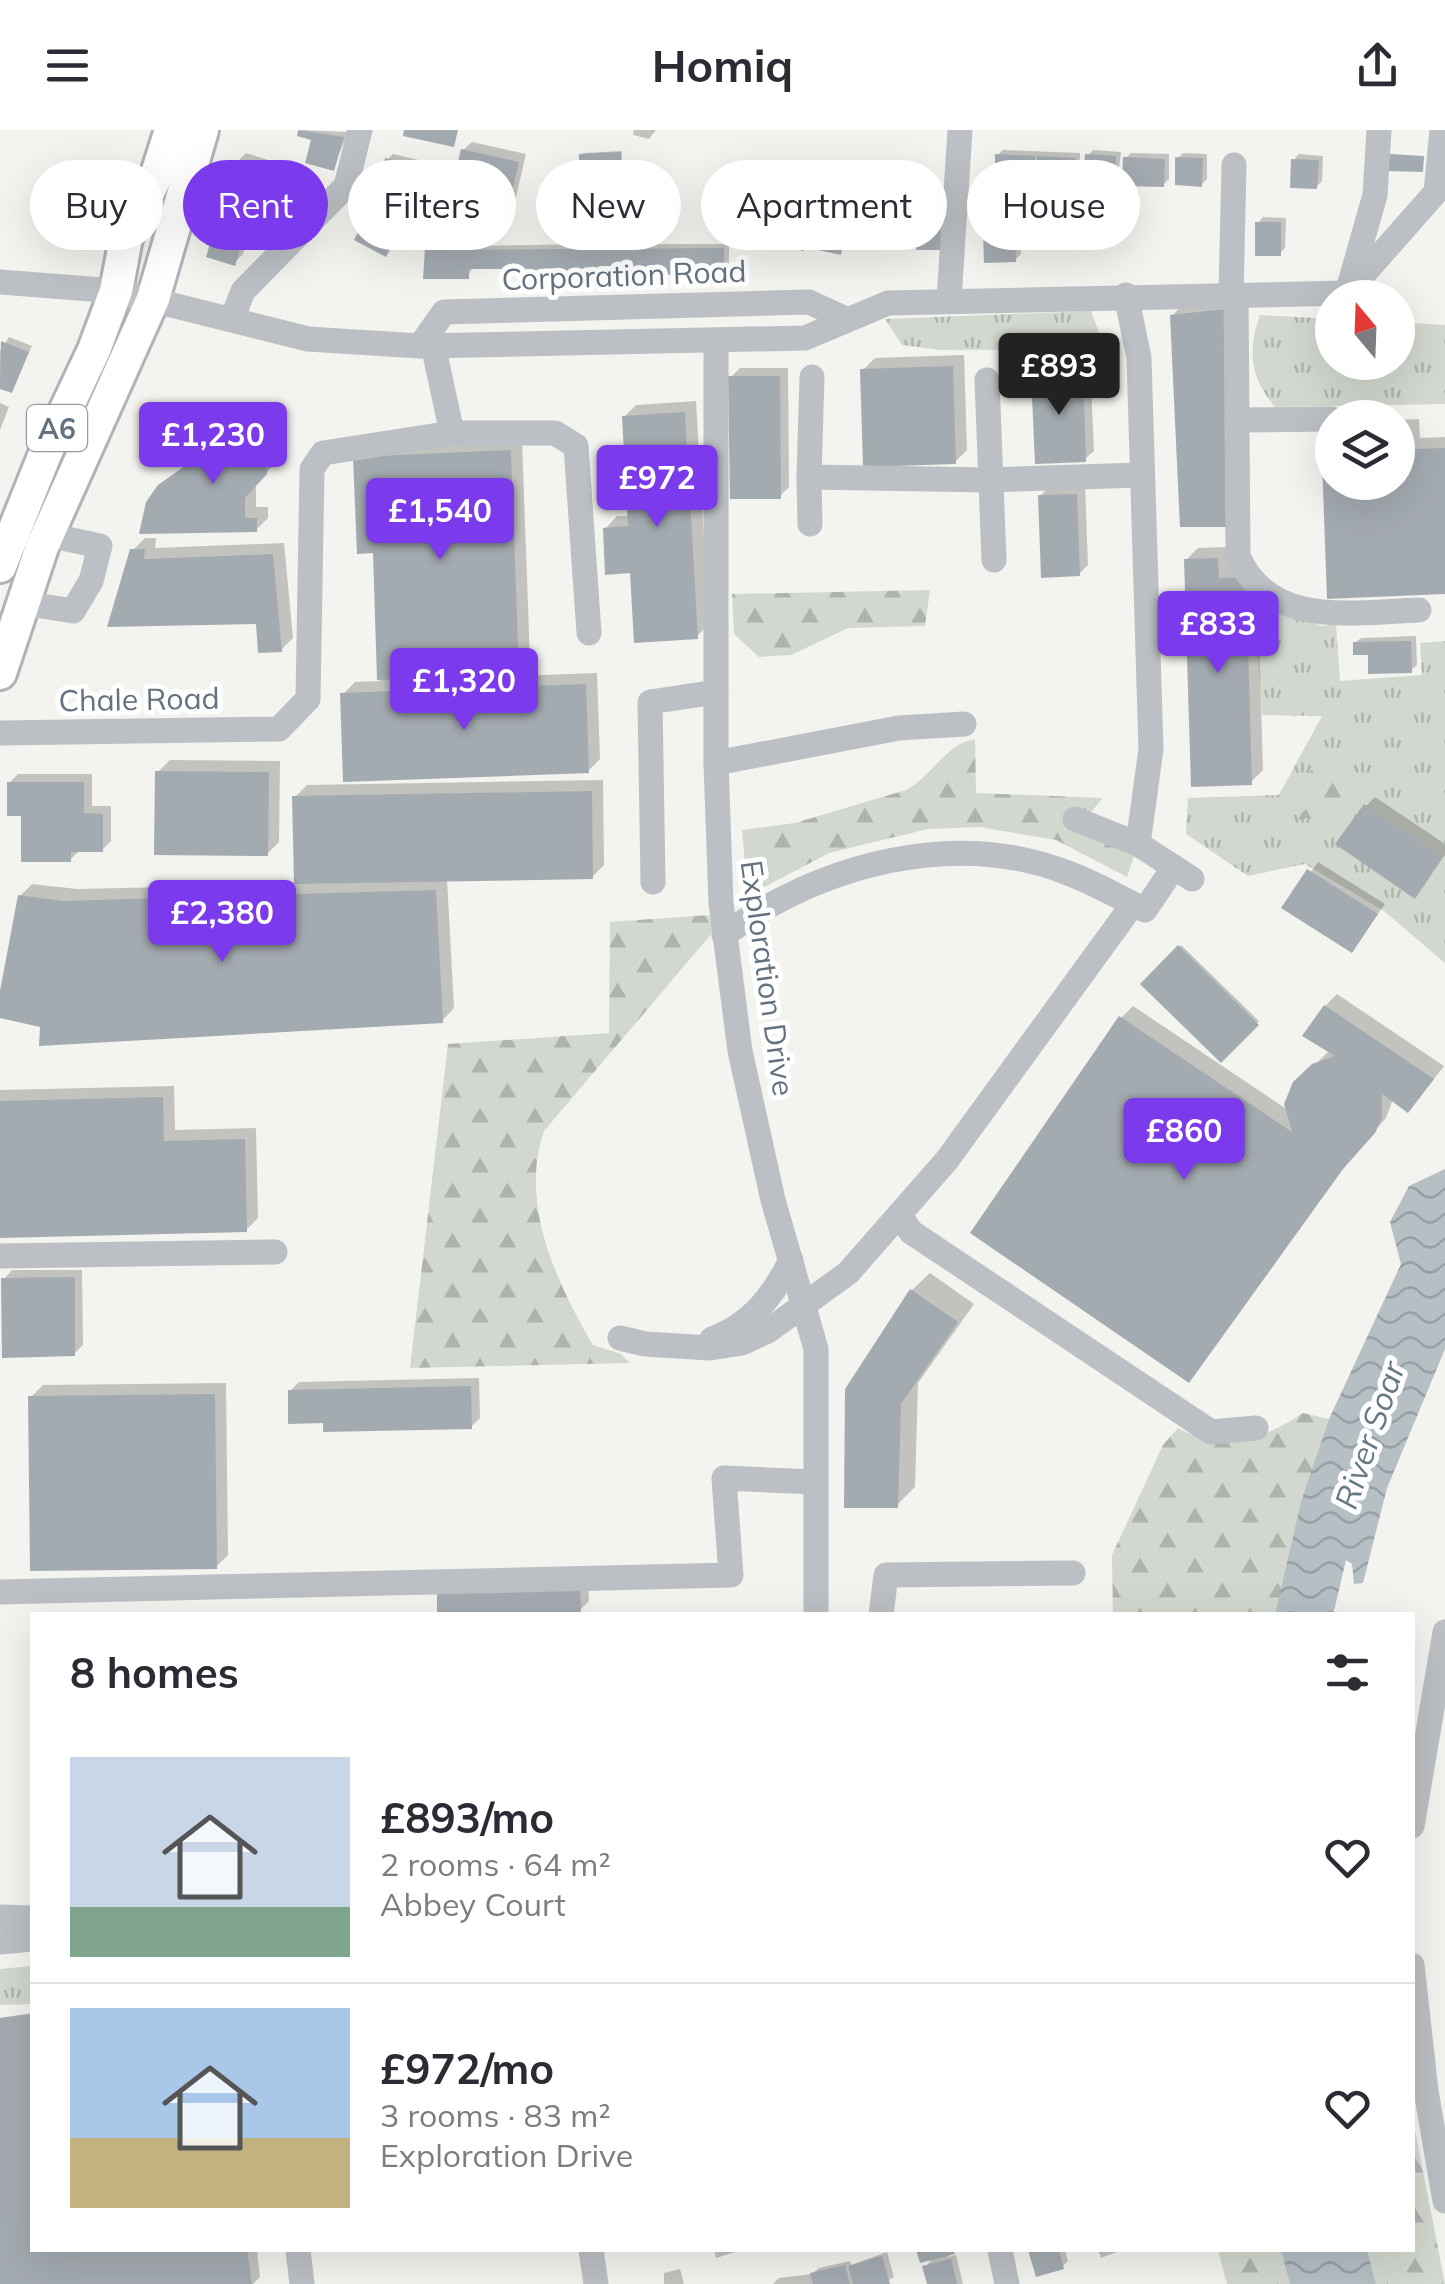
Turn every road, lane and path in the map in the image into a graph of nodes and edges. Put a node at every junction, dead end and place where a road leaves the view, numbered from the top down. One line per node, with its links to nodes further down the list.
1 (172, 130): 11 (main road, A6)
2 (202, 130): 15 (main road, A6)
3 (360, 130): 17 (street)
4 (960, 130): 16 (street)
5 (1379, 130): 8 (street)
6 (1442, 130): 9 (street)
7 (1234, 165): 13 (street)
8 (1351, 280)
9 (1358, 280)
10 (0, 282): 11 (street)
11 (116, 291): 15 (street); 32 (main road, A6)
12 (1315, 293): 13 (street)
13 (1233, 294): 14 (street); 24 (street)
14 (1126, 295): 16 (street); 26 (street)
15 (154, 300): 17 (street); 30 (main road, A6)
16 (949, 300): 18 (street)
17 (233, 318): 20 (street)
18 (844, 318): 19 (street); 20 (street, Corporation Road)
19 (716, 341): 20 (street); 37 (street, Exploration Drive)
20 (426, 346): 25 (street)
21 (812, 377): 27 (street)
22 (987, 380): 28 (street)
23 (1315, 419): 24 (street)
24 (1237, 420): 33 (street)
25 (452, 433): 35 (street); 39 (street, Chale Road)
26 (1141, 475): 28 (street); 42 (street)
27 (809, 477): 28 (street); 29 (street)
28 (989, 480): 31 (street)
29 (810, 524)
30 (48, 535): 34 (main road, A6); 34 (street)
31 (994, 560)
32 (0, 566)
33 (1419, 610)
34 (12, 622): 36 (main road, A6)
35 (589, 633)
36 (0, 673)
37 (716, 692): 40 (street, Exploration Drive); 43 (street)
38 (964, 724): 40 (street)
39 (0, 734)
40 (716, 763): 45 (street, Exploration Drive)
41 (1075, 820): 42 (street)
42 (1138, 844): 44 (street)
43 (653, 882)
44 (1133, 904): 45 (street); 46 (street)
45 (724, 935): 49 (street, Exploration Drive)
46 (901, 1217): 50 (street); 53 (street)
47 (276, 1252): 48 (street)
48 (0, 1256)
49 (791, 1260): 50 (street, Exploration Drive); 52 (street)
50 (804, 1303): 52 (street); 54 (street, Exploration Drive)
51 (620, 1338): 52 (street)
52 (694, 1346)
53 (1256, 1428)
54 (814, 1482): 56 (street); 57 (street, Exploration Drive)
55 (1073, 1573): 58 (street)
56 (0, 1592)
57 (816, 1612)
58 (881, 1612)
59 (1444, 1645): 60 (street)
60 (1415, 1809)
61 (0, 1917): 62 (street)
62 (30, 1918)
63 (30, 1939): 64 (street)
64 (0, 1942)
65 (1415, 1992): 66 (street)
66 (1445, 2201)
67 (298, 2252): 70 (street)
68 (591, 2252): 71 (street)
69 (1000, 2252): 72 (street)
70 (302, 2284)
71 (596, 2284)
72 (1006, 2284)

